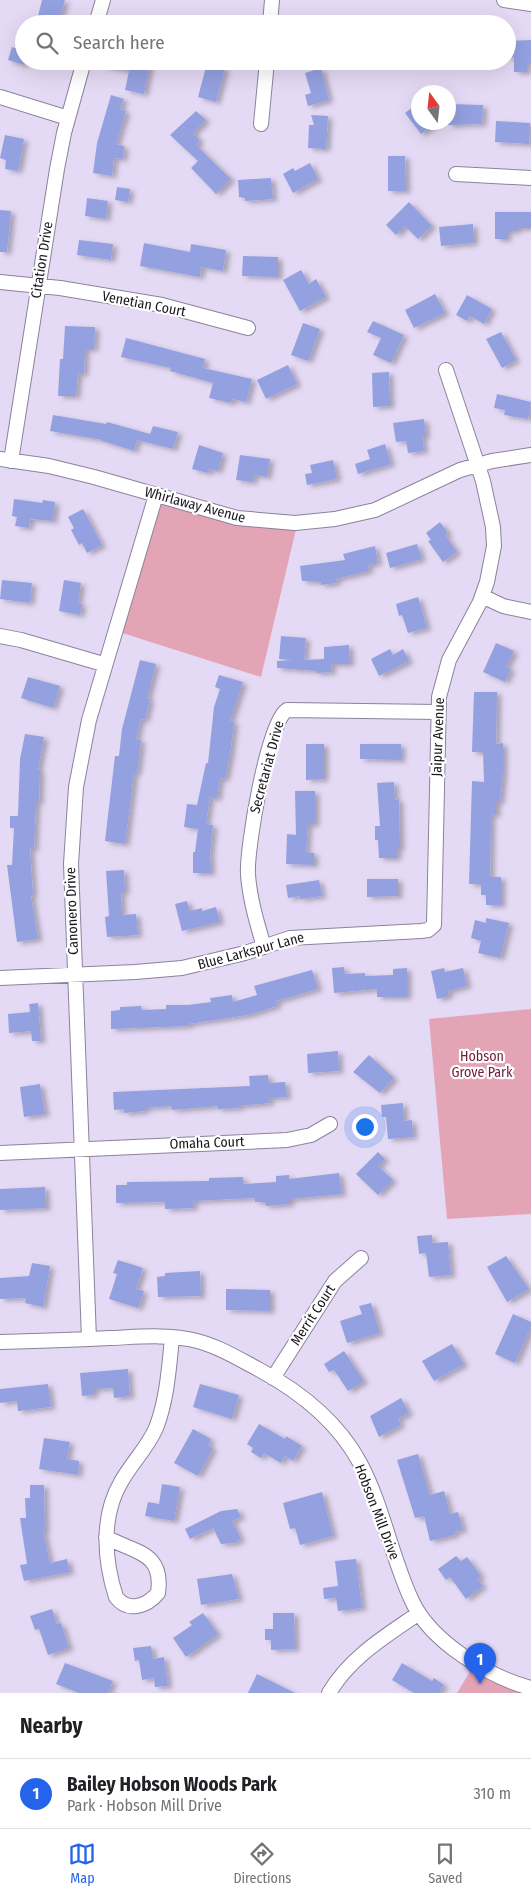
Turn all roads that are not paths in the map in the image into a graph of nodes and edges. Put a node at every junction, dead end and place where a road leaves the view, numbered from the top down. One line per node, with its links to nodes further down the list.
1 (103, 0): 5 (street)
2 (272, 0): 6 (street)
3 (504, 0): 4 (street)
4 (531, 4)
5 (99, 15)
6 (271, 15)
7 (81, 70): 10 (street, Citation Drive)
8 (266, 70): 11 (street)
9 (0, 97): 10 (street)
10 (68, 118): 15 (street, Citation Drive)
11 (262, 124)
12 (456, 174): 13 (street)
13 (531, 178)
14 (0, 282): 15 (street, Venetian Court)
15 (38, 286): 16 (street, Venetian Court); 19 (street, Citation Drive)
16 (248, 328)
17 (446, 370): 20 (street, Jaipur Avenue)
18 (531, 455): 20 (street, Whirlaway Avenue)
19 (6, 460): 21 (street, Whirlaway Avenue)
20 (477, 465): 21 (street, Whirlaway Avenue); 22 (street, Jaipur Avenue)
21 (156, 495): 25 (street, Canonero Drive)
22 (482, 596): 23 (street); 26 (street, Jaipur Avenue)
23 (531, 612)
24 (0, 636): 25 (street)
25 (104, 664): 29 (street, Canonero Drive)
26 (438, 712): 27 (street, Jaipur Avenue); 28 (street, Secretariat Drive)
27 (428, 930): 28 (street, Blue Larkspur Lane)
28 (264, 947): 29 (street, Blue Larkspur Lane)
29 (74, 975): 30 (street, Blue Larkspur Lane); 32 (street, Canonero Drive)
30 (0, 978)
31 (330, 1124): 32 (street, Omaha Court)
32 (81, 1149): 33 (street, Omaha Court); 36 (street, Canonero Drive)
33 (0, 1153)
34 (361, 1258): 38 (street, Merrit Court)
35 (172, 1338): 36 (street, Hobson Mill Drive); 38 (street, Hobson Mill Drive); 39 (street)
36 (89, 1339): 37 (street, Hobson Mill Drive)
37 (0, 1342)
38 (273, 1378): 40 (street, Hobson Mill Drive)
39 (106, 1537): 39 (street)
40 (419, 1613): 41 (street, Hobson Mill Drive); 42 (street)
41 (531, 1688)
42 (329, 1693)

